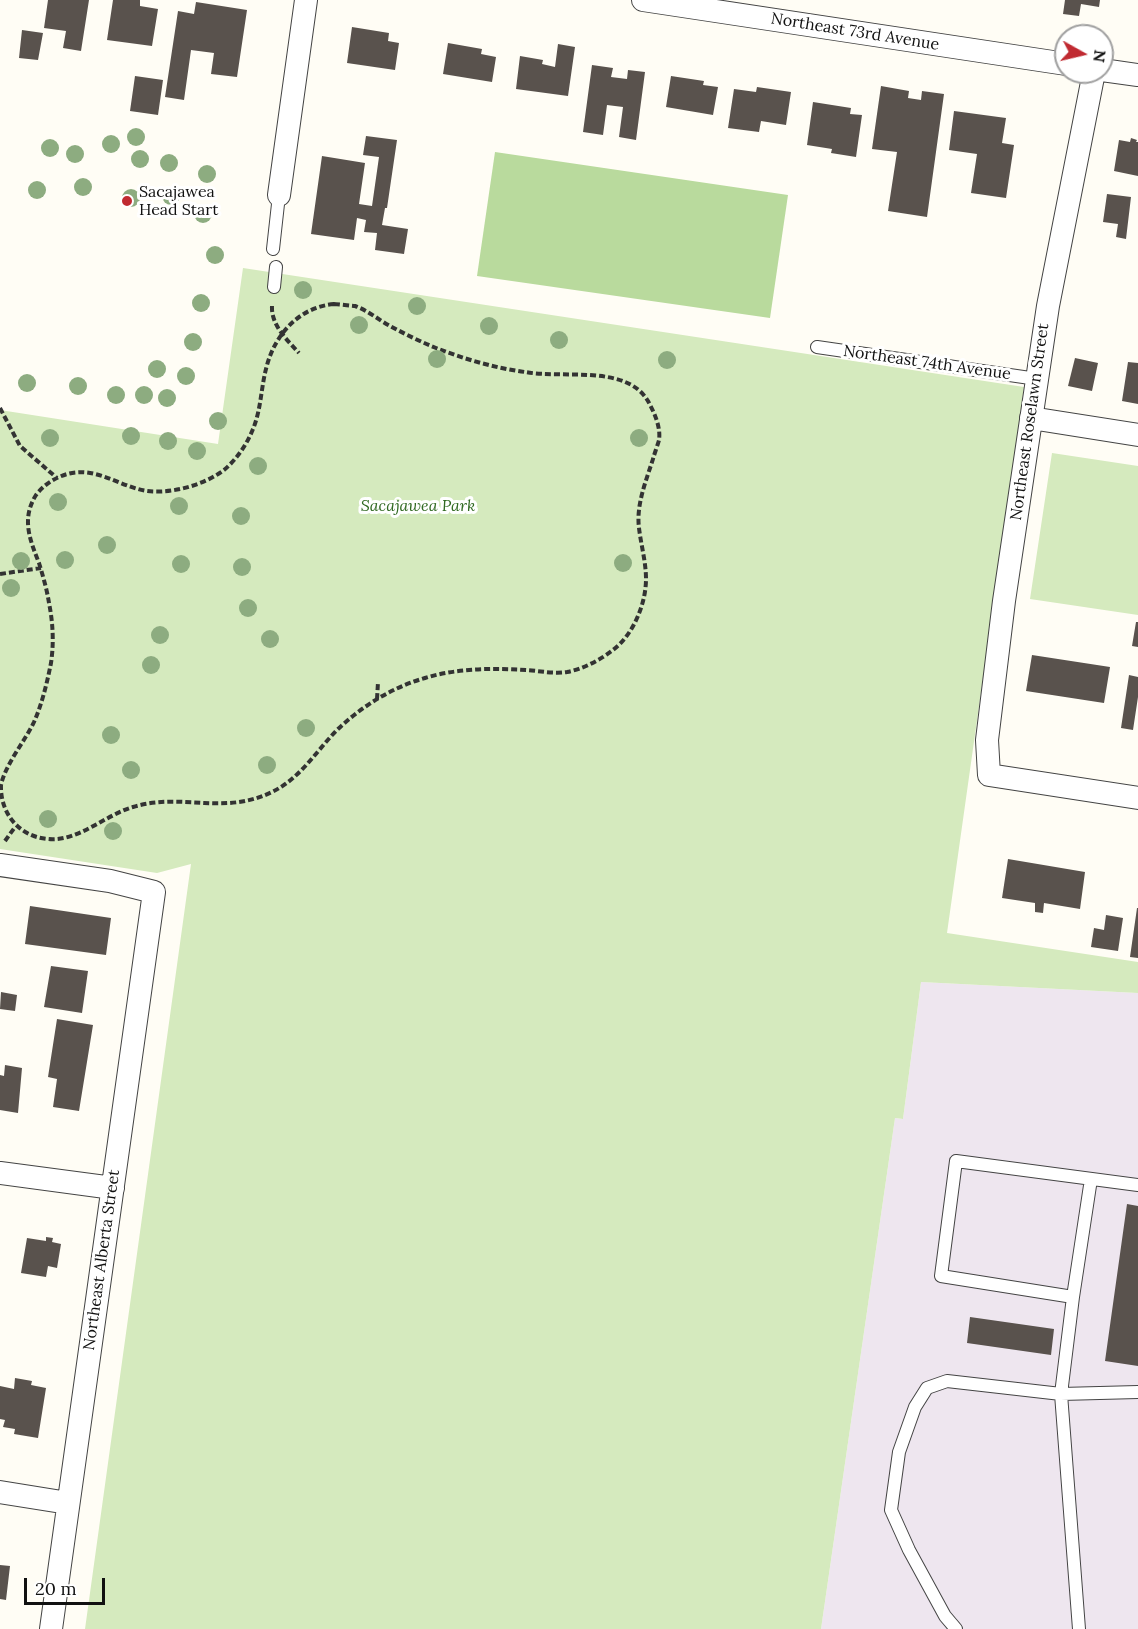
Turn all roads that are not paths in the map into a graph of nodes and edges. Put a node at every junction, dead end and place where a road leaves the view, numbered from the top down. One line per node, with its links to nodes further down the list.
1 (306, 0): 7 (street)
2 (643, 0): 3 (street, Northeast 73rd Avenue)
3 (1054, 62)
4 (1114, 72): 5 (street)
5 (1138, 75)
6 (1092, 84): 12 (street, Northeast Roselawn Street)
7 (279, 195): 8 (lane)
8 (273, 249)
9 (276, 267): 10 (lane)
10 (274, 287)
11 (817, 347): 12 (lane, Northeast 74th Avenue)
12 (1037, 378): 13 (street, Northeast Roselawn Street)
13 (1031, 418): 14 (street); 15 (street, Northeast Roselawn Street)
14 (1138, 435)
15 (1138, 798)
16 (0, 865): 20 (street, Northeast Alberta Street)
17 (0, 1173): 20 (street)
18 (1091, 1179): 19 (lane); 21 (lane); 21 (lane)
19 (1138, 1185)
20 (113, 1188): 25 (street, Northeast Alberta Street)
21 (1073, 1297): 23 (lane)
22 (1138, 1392): 23 (lane)
23 (1061, 1394): 27 (lane); 28 (lane)
24 (0, 1492): 25 (street)
25 (68, 1503): 26 (street, Northeast Alberta Street)
26 (51, 1629)
27 (956, 1629)
28 (1079, 1629)

